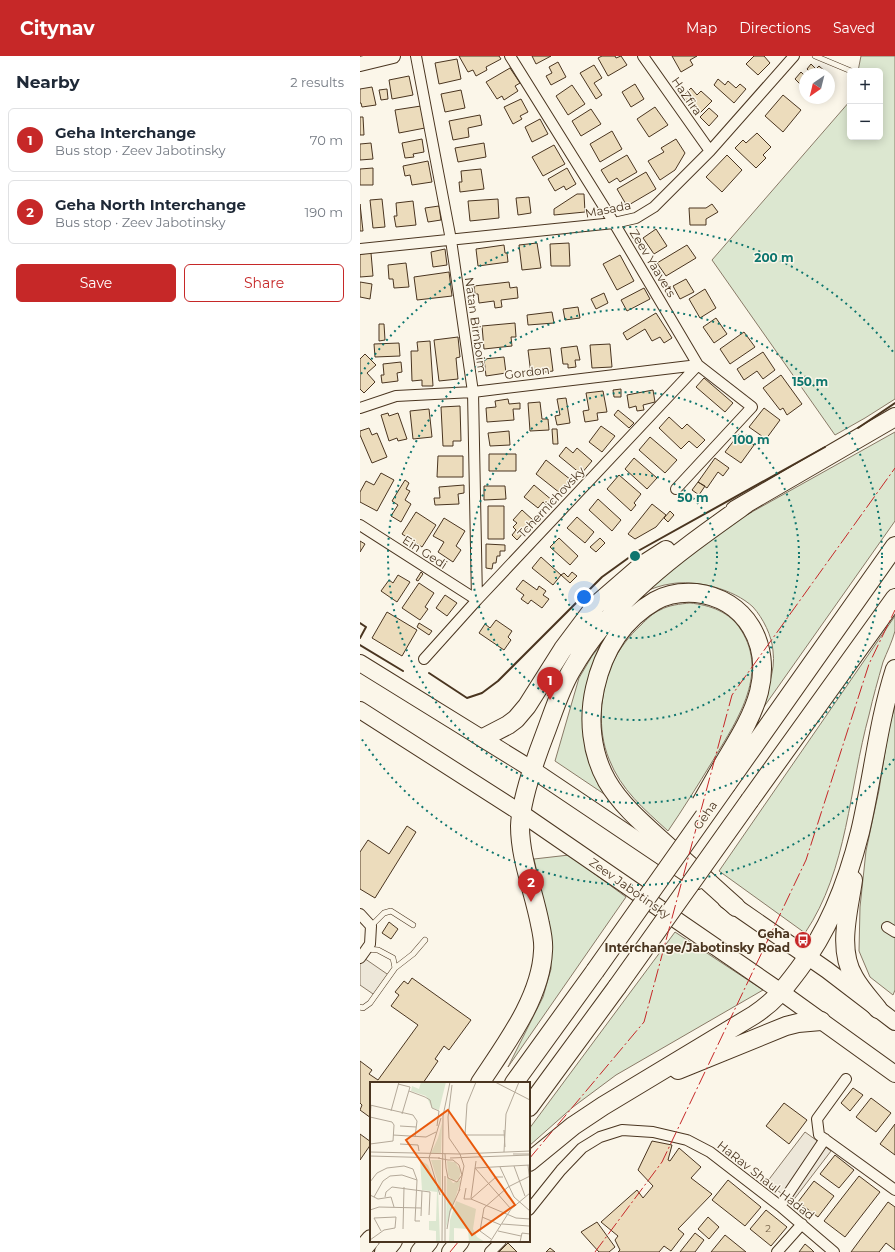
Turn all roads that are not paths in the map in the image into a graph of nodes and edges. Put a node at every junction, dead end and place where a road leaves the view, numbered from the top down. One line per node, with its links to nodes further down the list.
1 (393, 56): 7 (street)
2 (416, 56): 11 (street, Natan Birnboim)
3 (510, 56): 10 (street, Zeev Yaavets)
4 (644, 56): 9 (street, HaZfira)
5 (794, 56): 9 (street, Masada)
6 (815, 56): 8 (lane)
7 (360, 64)
8 (847, 69)
9 (710, 151): 10 (street, Masada)
10 (614, 223): 11 (street, Masada); 13 (street, Zeev Yaavets)
11 (451, 240): 12 (street, Masada); 14 (street, Natan Birnboim)
12 (360, 249)
13 (698, 365): 14 (street, Gordon); 17 (street, Zeev Yaavets); 22 (street, Tchernichovsky)
14 (473, 392): 15 (street, Gordon); 22 (street, Natan Birnboim)
15 (360, 408)
16 (895, 417): 18 (highway)
17 (676, 489)
18 (746, 504): 27 (highway); 28 (highway)
19 (360, 525): 22 (street, Ein Gedi)
20 (895, 546): 29 (highway, Geha)
21 (895, 598): 51 (highway, bridge)
22 (477, 600): 23 (street, Tchernichovsky)
23 (424, 659)
24 (360, 663): 27 (main road)
25 (895, 669): 31 (highway)
26 (360, 710): 30 (main road, Zeev Jabotinsky)
27 (483, 738): 28 (main road)
28 (533, 770): 30 (highway); 32 (main road)
29 (722, 779): 32 (highway); 49 (highway, Geha, bridge)
30 (521, 813): 41 (main road, Zeev Jabotinsky); 48 (highway)
31 (860, 832): 38 (highway); 43 (highway)
32 (736, 907): 38 (main road)
33 (360, 914): 35 (street)
34 (413, 925): 35 (lane)
35 (371, 926): 37 (street)
36 (425, 940): 40 (lane)
37 (367, 949): 39 (street); 40 (lane)
38 (808, 956): 41 (highway); 43 (main road)
39 (360, 958)
40 (395, 968): 42 (lane)
41 (781, 992): 44 (main road, Zeev Jabotinsky); 50 (highway)
42 (360, 1007)
43 (878, 1009): 45 (main road)
44 (821, 1021): 46 (main road, Zeev Jabotinsky); 50 (highway)
45 (895, 1022)
46 (895, 1074)
47 (846, 1079): 52 (street)
48 (481, 1082)
49 (515, 1082)
50 (626, 1092): 53 (highway)
51 (530, 1105)
52 (825, 1139): 54 (street); 55 (street)
53 (530, 1161)
54 (895, 1190)
55 (780, 1206): 56 (street, HaRav Shaul Hadad); 57 (street, HaRav Shaul Hadad)
56 (530, 1209)
57 (802, 1224): 68 (street); 69 (street, HaRav Shaul Hadad)
58 (370, 1240): 63 (highway)
59 (392, 1242): 64 (highway)
60 (428, 1242): 65 (highway)
61 (459, 1242): 66 (highway)
62 (500, 1242): 67 (street)
63 (360, 1252)
64 (384, 1252)
65 (420, 1252)
66 (451, 1252)
67 (490, 1252)
68 (777, 1252)
69 (834, 1252)

